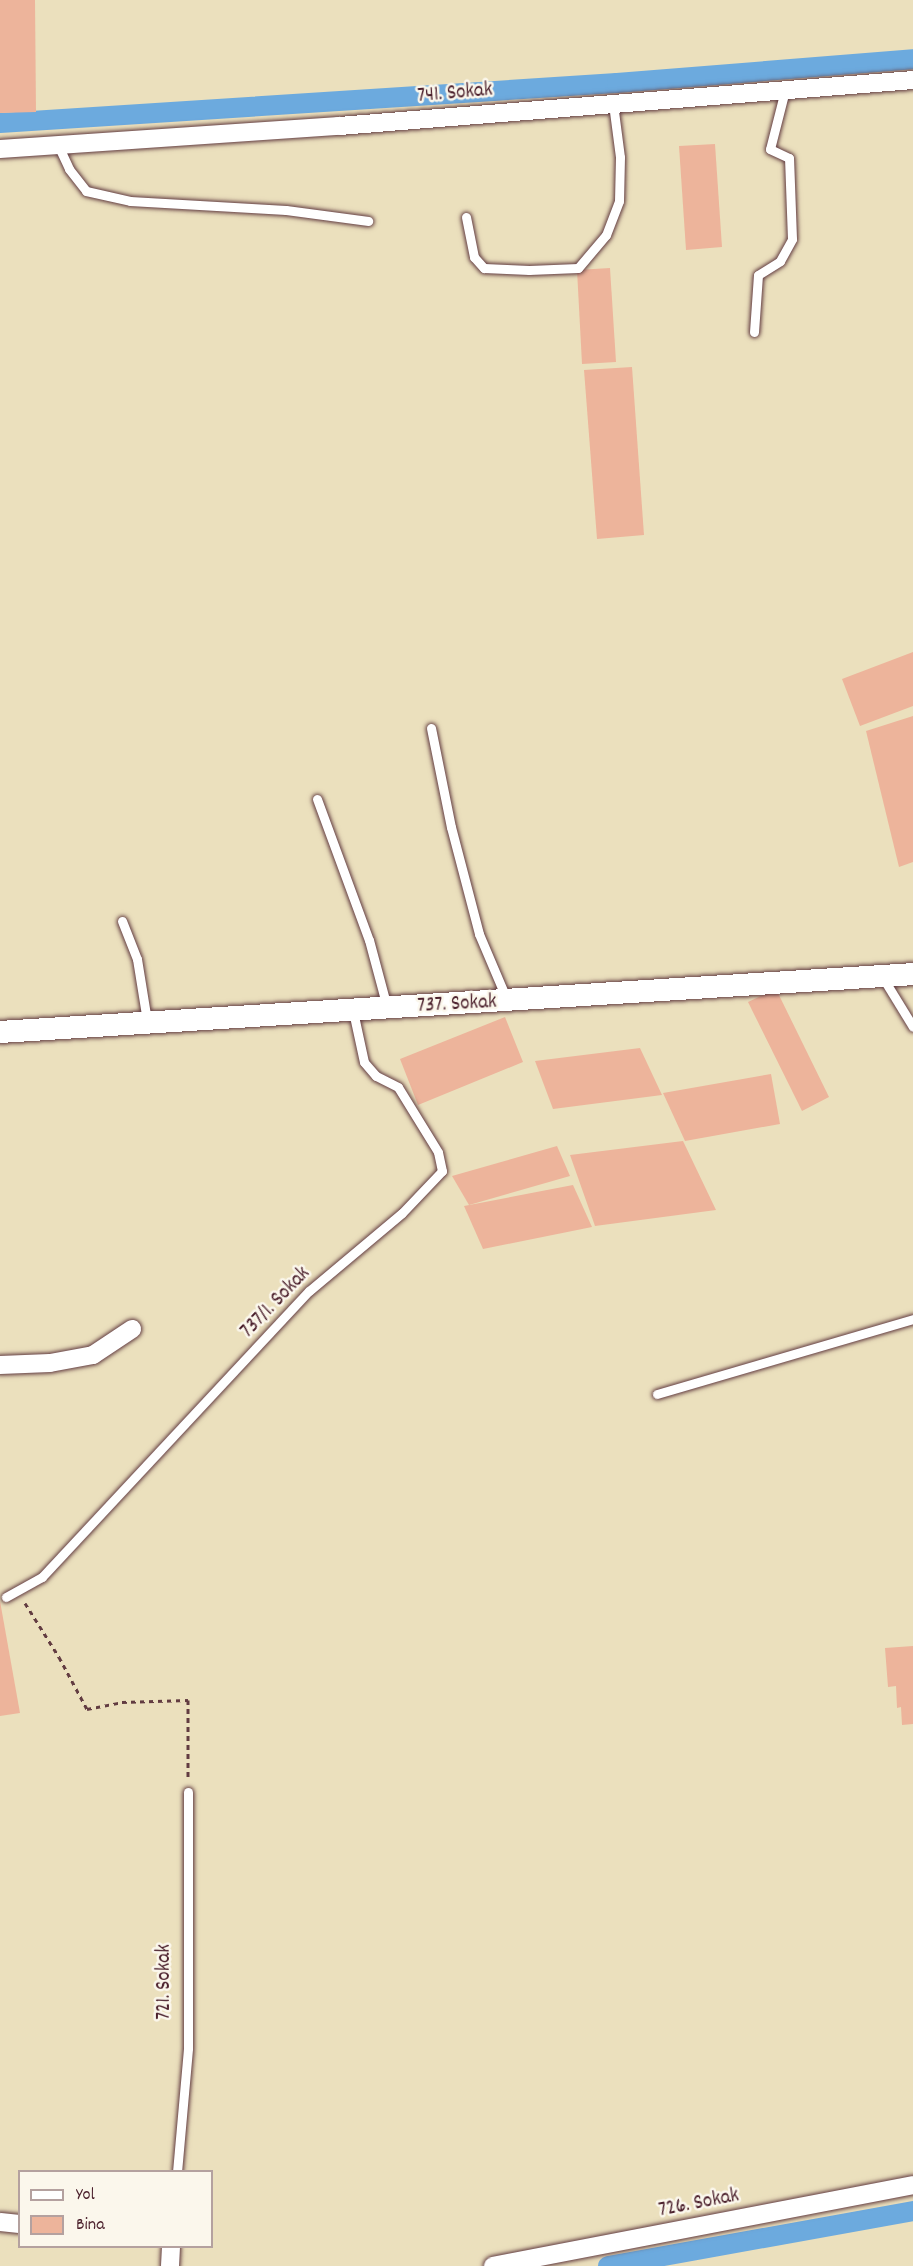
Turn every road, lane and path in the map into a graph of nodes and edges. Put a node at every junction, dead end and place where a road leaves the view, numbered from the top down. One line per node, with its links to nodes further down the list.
1 (913, 80): 2 (street, 741. Sokak)
2 (785, 90): 3 (street, 741. Sokak); 8 (lane)
3 (613, 104): 4 (street, 741. Sokak); 6 (lane)
4 (58, 145): 5 (street, 741. Sokak); 7 (lane)
5 (0, 149)
6 (466, 217)
7 (368, 221)
8 (754, 332)
9 (431, 728): 14 (lane)
10 (317, 799): 15 (lane)
11 (122, 921): 17 (lane)
12 (913, 974): 13 (street, 737. Sokak)
13 (882, 976): 14 (street, 737. Sokak); 18 (lane)
14 (508, 1002): 15 (street, 737. Sokak)
15 (388, 1009): 16 (street, 737. Sokak)
16 (353, 1011): 17 (street, 737. Sokak); 24 (lane, 737/1. Sokak)
17 (147, 1023): 19 (street, 737. Sokak)
18 (913, 1027)
19 (0, 1032)
20 (913, 1319): 23 (lane)
21 (132, 1329): 22 (street)
22 (0, 1365)
23 (657, 1395)
24 (17, 1590): 25 (lane, 737/1. Sokak); 26 (path)
25 (6, 1597)
26 (188, 1792): 27 (lane, 721. Sokak)
27 (177, 2170)
28 (913, 2185): 33 (street, 726. Sokak)
29 (0, 2222): 30 (street)
30 (18, 2224)
31 (171, 2248): 32 (street)
32 (170, 2266)
33 (493, 2266)

